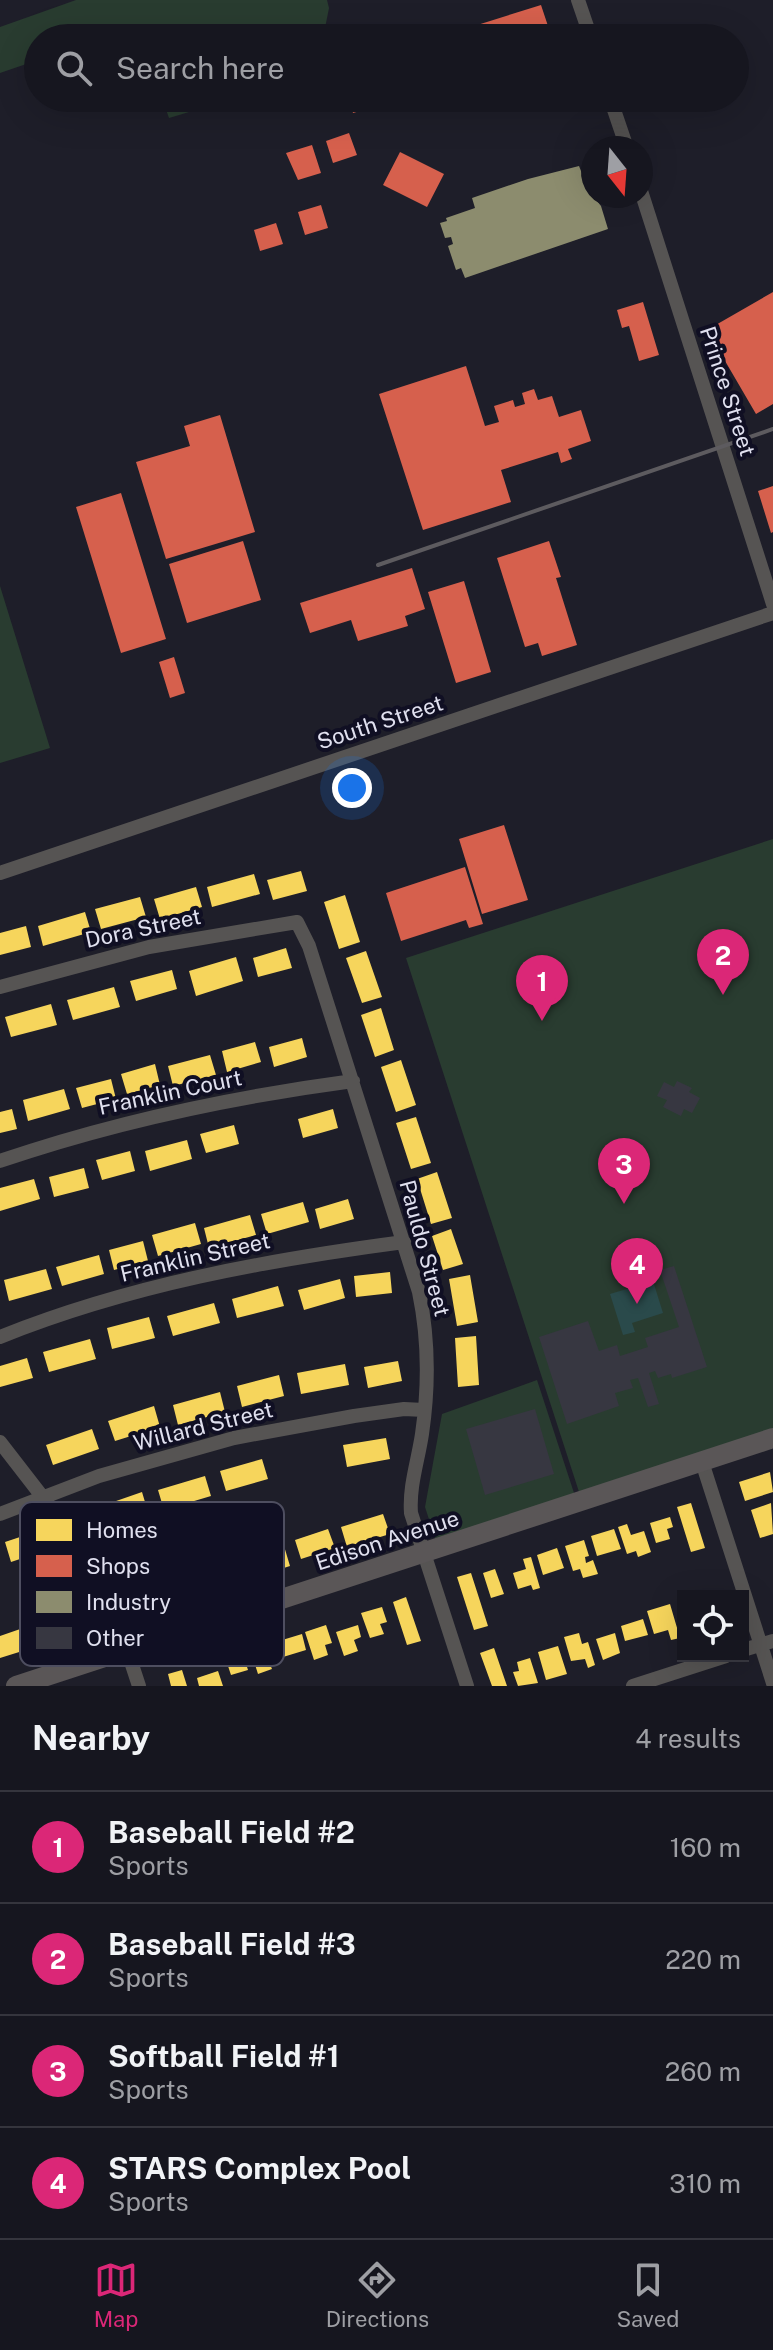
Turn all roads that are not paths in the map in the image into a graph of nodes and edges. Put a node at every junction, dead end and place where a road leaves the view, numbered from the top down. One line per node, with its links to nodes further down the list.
1 (578, 0): 2 (street)
2 (586, 24)
3 (615, 112): 4 (street)
4 (623, 136)
5 (646, 208): 6 (street, Prince Street)
6 (773, 604)
7 (773, 613): 8 (street, South Street)
8 (0, 873)
9 (297, 922): 10 (street, Dora Street); 11 (street, Pauldo Street)
10 (0, 987)
11 (353, 1081): 12 (street, Franklin Court); 13 (street, Pauldo Street)
12 (0, 1161)
13 (404, 1242): 14 (street, Franklin Street); 15 (street, Pauldo Street)
14 (0, 1337)
15 (424, 1410): 19 (street, Willard Street); 24 (street, Pauldo Street)
16 (773, 1438): 18 (street, Edison Avenue)
17 (0, 1442): 19 (street)
18 (702, 1462): 24 (street, Edison Avenue); 26 (street)
19 (43, 1497): 20 (street, Willard Street); 21 (street)
20 (30, 1502)
21 (47, 1502)
22 (20, 1506): 23 (street, Willard Street)
23 (0, 1514)
24 (424, 1553): 25 (street, Edison Avenue); 33 (street, Pauldo Street)
25 (284, 1599)
26 (767, 1643): 30 (street)
27 (707, 1662): 34 (street)
28 (78, 1666): 31 (street, Edison Avenue)
29 (132, 1666): 32 (street)
30 (773, 1683)
31 (16, 1686)
32 (139, 1686)
33 (467, 1686)
34 (633, 1686)

